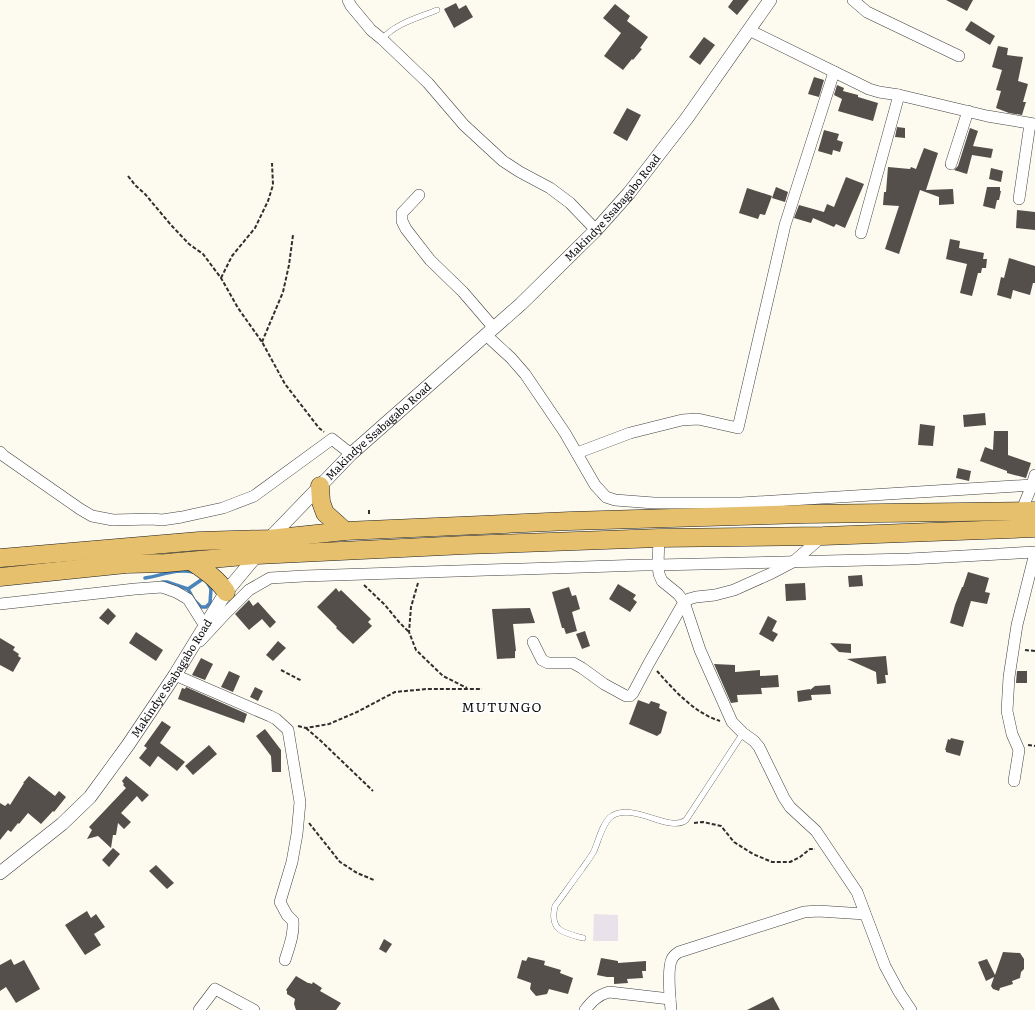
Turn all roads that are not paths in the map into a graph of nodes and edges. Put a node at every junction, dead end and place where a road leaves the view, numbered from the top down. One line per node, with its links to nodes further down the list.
1 (348, 0): 6 (street)
2 (770, 0): 5 (street, Makindye Ssabagabo Road)
3 (853, 0): 7 (street)
4 (437, 10): 6 (lane)
5 (749, 30): 8 (street); 15 (street, Makindye Ssabagabo Road)
6 (382, 39): 15 (street)
7 (959, 56)
8 (834, 72): 9 (street); 19 (street)
9 (898, 95): 10 (street); 16 (street)
10 (968, 111): 11 (street); 12 (street)
11 (1032, 124): 14 (street)
12 (951, 164)
13 (419, 195): 17 (street)
14 (1020, 199)
15 (596, 230): 17 (street, Makindye Ssabagabo Road)
16 (861, 232)
17 (490, 331): 19 (street); 20 (street, Makindye Ssabagabo Road)
18 (0, 452): 20 (street)
19 (577, 453): 21 (street)
20 (351, 454): 22 (street, Makindye Ssabagabo Road)
21 (1033, 480): 23 (street)
22 (320, 486): 25 (highway); 28 (street, Makindye Ssabagabo Road)
23 (1028, 511): 25 (highway)
24 (1035, 528): 26 (highway)
25 (345, 531): 28 (highway)
26 (823, 536): 27 (highway); 33 (street)
27 (659, 538): 30 (highway); 34 (street)
28 (269, 539): 30 (street, Makindye Ssabagabo Road); 31 (highway)
29 (1035, 553): 33 (street); 44 (street)
30 (257, 555): 32 (highway); 36 (street, Makindye Ssabagabo Road)
31 (0, 558)
32 (191, 560): 35 (highway); 36 (highway)
33 (793, 562): 34 (street); 37 (street)
34 (658, 566): 37 (street); 41 (street)
35 (0, 577)
36 (226, 592): 39 (street, Makindye Ssabagabo Road)
37 (684, 602): 40 (street); 43 (street)
38 (0, 604): 39 (street)
39 (205, 626): 41 (street, Makindye Ssabagabo Road)
40 (533, 642)
41 (184, 660): 42 (street, Makindye Ssabagabo Road)
42 (175, 675): 45 (street, Makindye Ssabagabo Road); 48 (street)
43 (743, 733): 46 (street); 47 (lane)
44 (1014, 781)
45 (0, 873)
46 (865, 914): 49 (street); 54 (street)
47 (583, 938)
48 (285, 960)
49 (670, 999): 52 (street); 53 (street)
50 (200, 1010): 51 (street)
51 (254, 1010)
52 (585, 1010)
53 (671, 1010)
54 (911, 1010)

